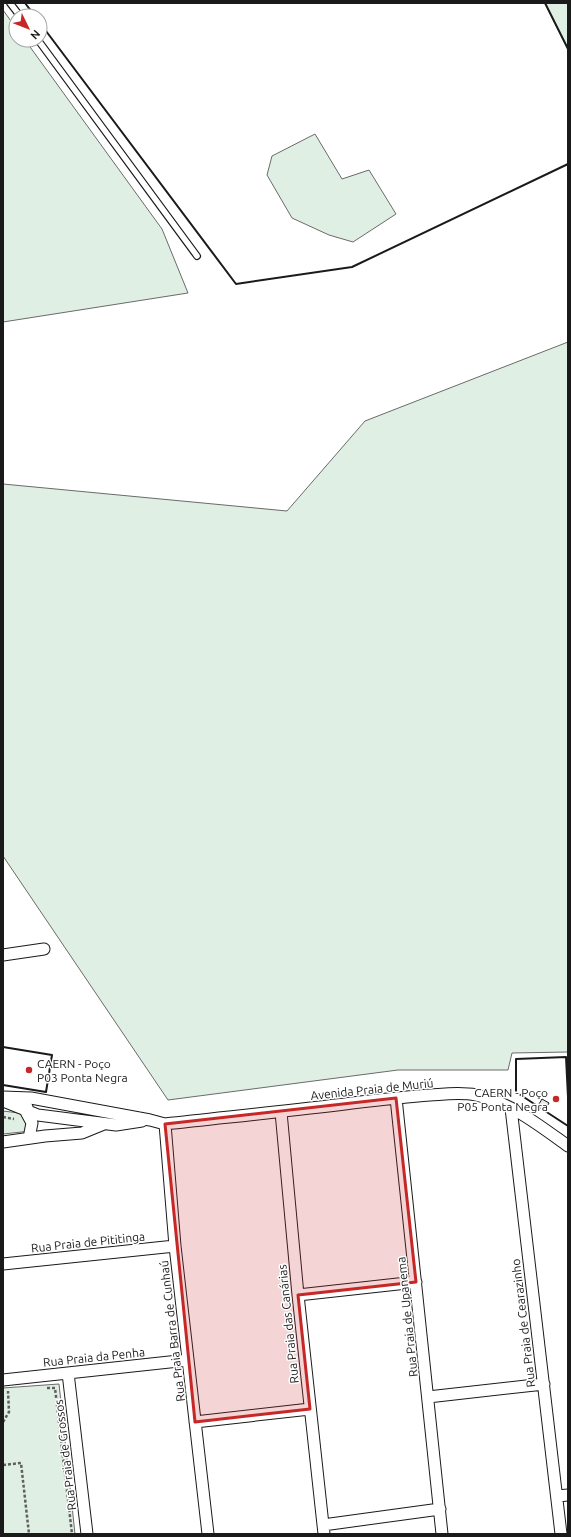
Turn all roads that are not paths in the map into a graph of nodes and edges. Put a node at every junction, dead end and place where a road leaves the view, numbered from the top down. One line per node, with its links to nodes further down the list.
1 (44, 48): 2 (lane)
2 (198, 256)
3 (44, 949): 4 (street)
4 (3, 955)
5 (3, 1097): 6 (street)
6 (32, 1098): 9 (street); 11 (street)
7 (396, 1098): 10 (street, Avenida Praia de Muriú); 12 (street, Avenida Praia de Muriú); 23 (street, Rua Praia de Upanema)
8 (3, 1101): 11 (street)
9 (56, 1103): 13 (street); 14 (street)
10 (511, 1108): 20 (street, Avenida Praia de Muriú); 28 (street, Rua Praia de Cearazinho)
11 (25, 1110): 13 (street); 18 (street)
12 (281, 1112): 16 (street, Avenida Praia de Muriú); 24 (street, Rua Praia das Canárias)
13 (52, 1117): 15 (street); 17 (street)
14 (150, 1120): 15 (street); 16 (street)
15 (105, 1124): 17 (street)
16 (165, 1124): 21 (street, Rua Praia Barra de Cunhaú)
17 (45, 1136): 18 (street)
18 (29, 1138): 19 (street)
19 (3, 1142)
20 (568, 1146)
21 (175, 1246): 22 (street, Rua Praia de Pititinga); 25 (street, Rua Praia Barra de Cunhaú)
22 (3, 1264)
23 (416, 1282): 24 (street); 29 (street, Rua Praia de Upanema)
24 (298, 1295): 30 (street, Rua Praia das Canárias)
25 (188, 1360): 26 (street, Rua Praia da Penha); 31 (street, Rua Praia Barra de Cunhaú)
26 (68, 1373): 27 (street, Rua Praia da Penha); 35 (street, Rua Praia de Grossos)
27 (3, 1380)
28 (544, 1384): 29 (street); 32 (street, Rua Praia de Cearazinho)
29 (428, 1397): 33 (street, Rua Praia de Upanema)
30 (310, 1409): 31 (street); 34 (street, Rua Praia das Canárias)
31 (195, 1422): 36 (street, Rua Praia Barra de Cunhaú)
32 (562, 1496): 38 (street, Rua Praia de Cearazinho)
33 (440, 1509): 34 (street); 37 (street, Rua Praia de Upanema)
34 (324, 1529)
35 (87, 1534)
36 (208, 1534)
37 (442, 1534)
38 (561, 1534)

